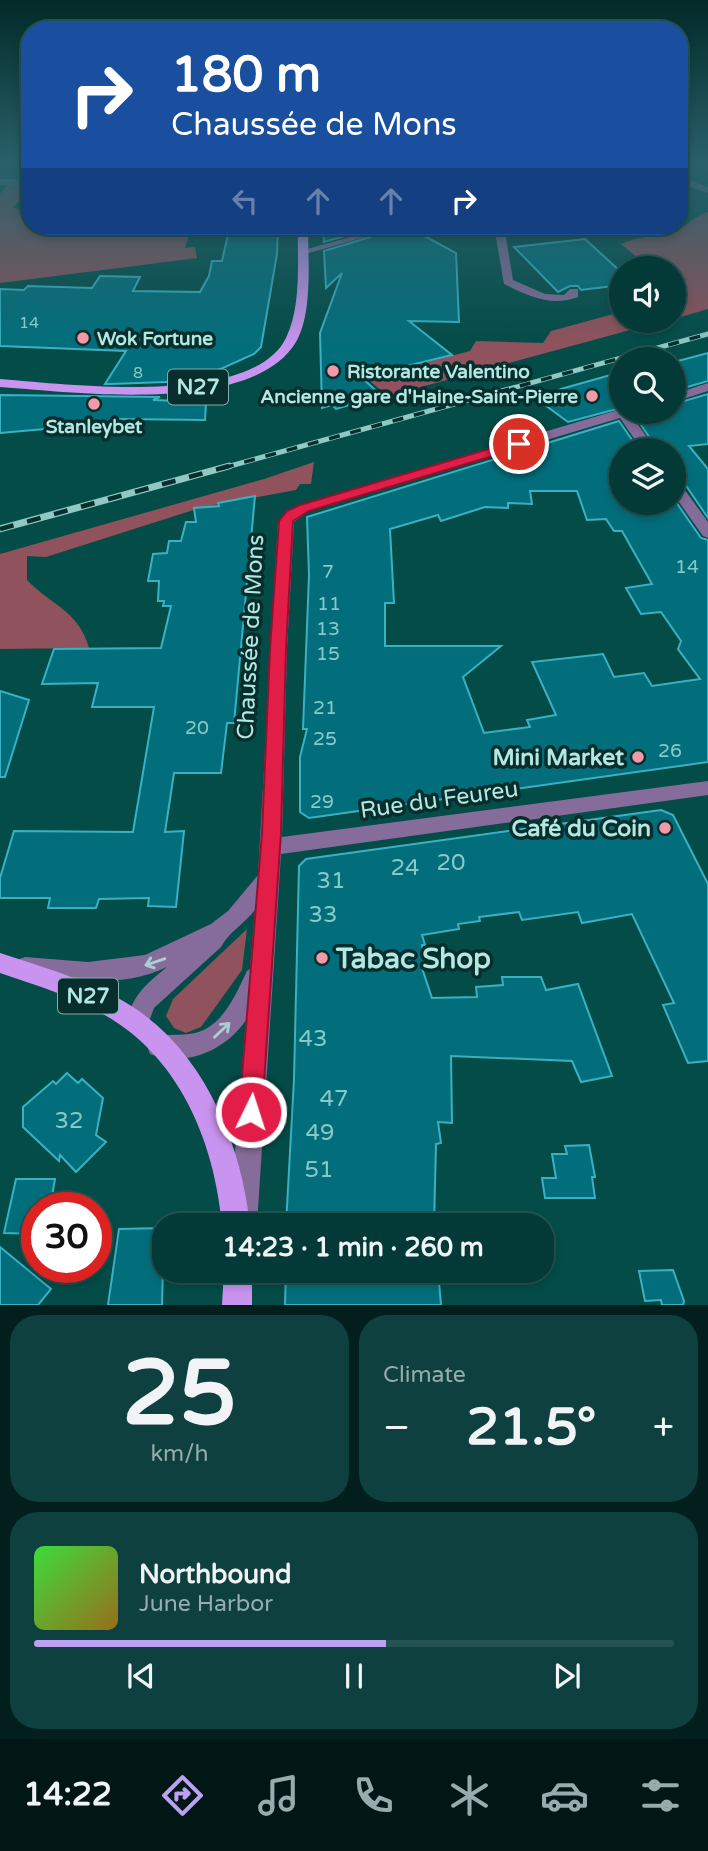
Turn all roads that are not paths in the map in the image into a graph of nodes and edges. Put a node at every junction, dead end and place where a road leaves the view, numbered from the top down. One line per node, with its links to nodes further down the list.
1 (303, 235): 5 (main road, N27)
2 (365, 235): 5 (street)
3 (500, 235): 4 (street)
4 (507, 235)
5 (302, 252): 6 (main road, N27)
6 (0, 383)
7 (708, 387): 8 (street)
8 (686, 394)
9 (609, 417): 13 (street, Chaussée de Mons)
10 (686, 502): 11 (street)
11 (708, 533)
12 (705, 793): 13 (street, Rue du Feureu)
13 (270, 847): 14 (street, Chaussée de Mons)
14 (267, 880): 15 (street); 17 (street, Chaussée de Mons)
15 (236, 918): 16 (street, one-way to 16); 18 (street)
16 (3, 964): 18 (main road, N27)
17 (260, 966): 19 (street, one-way to 17); 21 (street, Chaussée de Mons)
18 (137, 1022): 19 (main road, N27)
19 (159, 1046): 20 (main road, N27)
20 (234, 1213)
21 (244, 1213)

